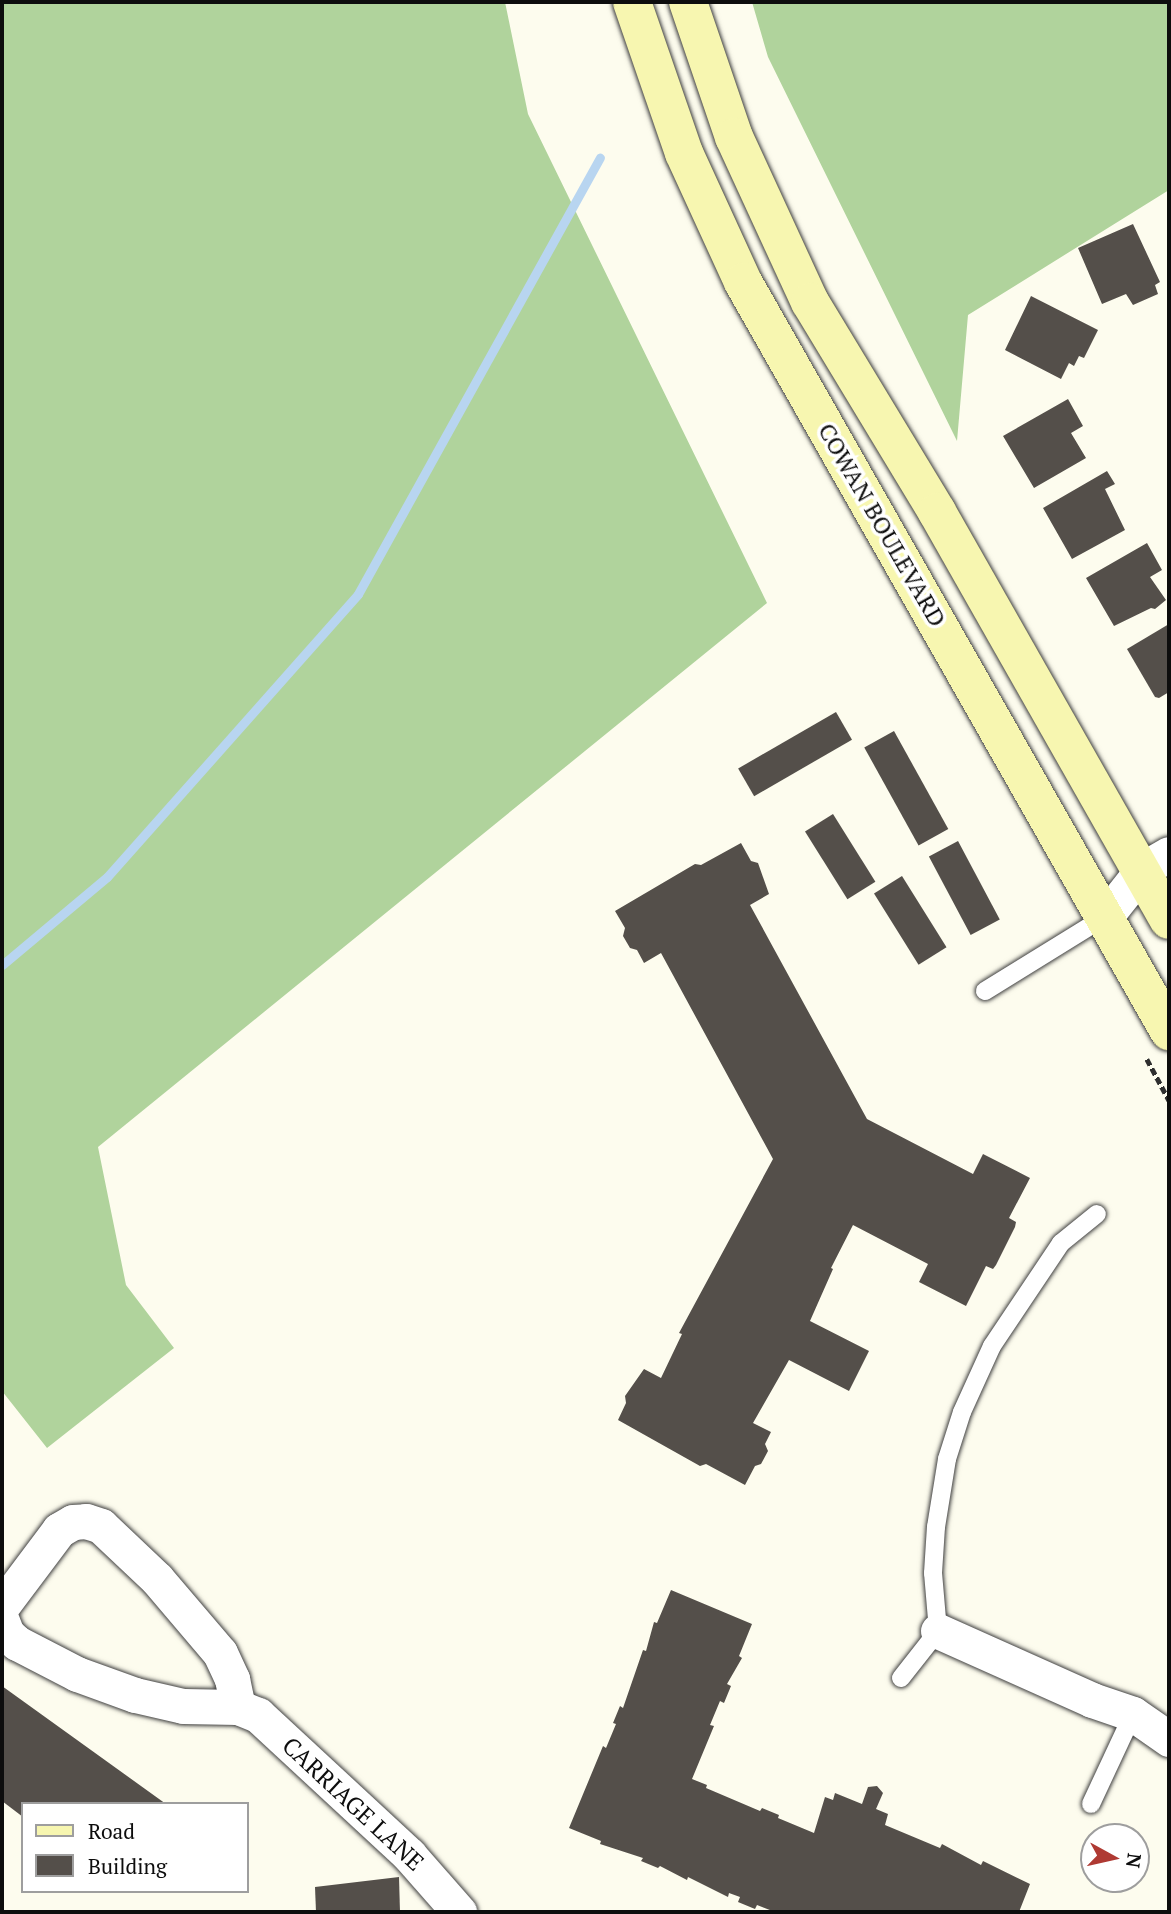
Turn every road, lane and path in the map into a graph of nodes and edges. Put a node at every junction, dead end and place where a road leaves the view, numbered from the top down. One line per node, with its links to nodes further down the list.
1 (632, 2): 5 (main road, COWAN BOULEVARD)
2 (688, 2): 3 (main road)
3 (1156, 862): 4 (main road); 5 (street)
4 (1167, 914): 5 (street)
5 (1105, 917): 6 (lane); 7 (main road, COWAN BOULEVARD)
6 (985, 991)
7 (1169, 1031)
8 (1097, 1214): 11 (lane)
9 (2, 1606): 14 (street)
10 (2, 1621): 14 (street, CARRIAGE LANE)
11 (938, 1631): 12 (lane); 15 (street)
12 (901, 1678)
13 (1169, 1706): 15 (street)
14 (238, 1707): 18 (street, CARRIAGE LANE)
15 (1133, 1714): 16 (street); 17 (lane)
16 (1169, 1739)
17 (1091, 1804)
18 (459, 1912)

